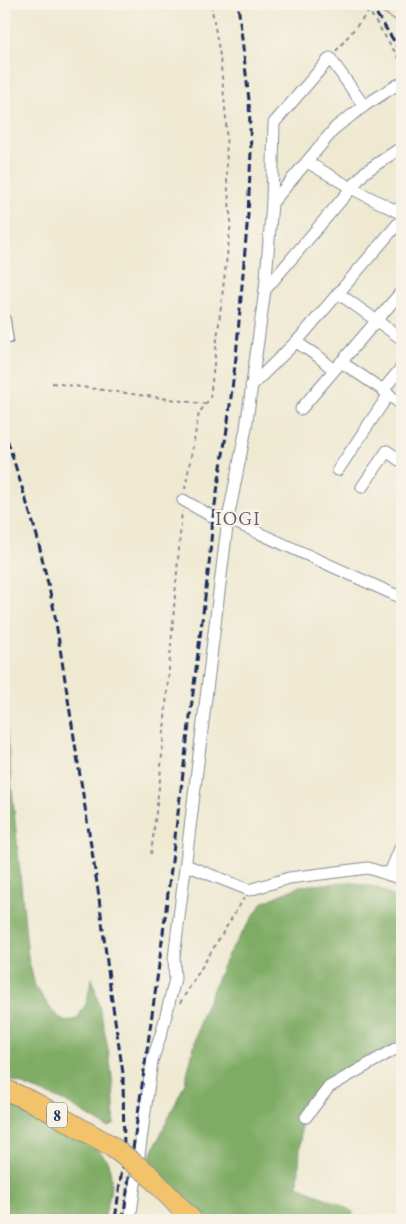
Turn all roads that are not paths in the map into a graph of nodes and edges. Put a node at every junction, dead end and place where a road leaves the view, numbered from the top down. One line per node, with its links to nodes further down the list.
1 (402, 83): 2 (street)
2 (364, 106): 4 (street); 6 (street)
3 (402, 147): 5 (street)
4 (307, 162): 5 (street); 6 (street)
5 (353, 189): 7 (street); 9 (street)
6 (272, 203): 9 (street)
7 (402, 214)
8 (402, 219): 11 (street)
9 (265, 290): 19 (street)
10 (402, 291): 13 (street)
11 (338, 294): 13 (street); 16 (street)
12 (4, 314): 15 (lane)
13 (377, 321): 14 (street); 17 (street)
14 (402, 338)
15 (10, 340)
16 (296, 342): 17 (street); 19 (street)
17 (338, 366): 20 (street); 22 (street)
18 (402, 367): 20 (street)
19 (251, 386): 27 (street)
20 (386, 392): 21 (street); 24 (street)
21 (402, 404)
22 (301, 409)
23 (401, 459): 25 (street)
24 (338, 470)
25 (362, 487)
26 (183, 500): 27 (street)
27 (228, 519): 28 (street); 30 (street)
28 (402, 598)
29 (402, 844): 31 (street)
30 (186, 865): 31 (street); 36 (street)
31 (389, 874): 32 (street)
32 (402, 882)
33 (402, 1045): 35 (street)
34 (4, 1089): 37 (highway, 8, bridge)
35 (306, 1117)
36 (130, 1220)
37 (192, 1220)

